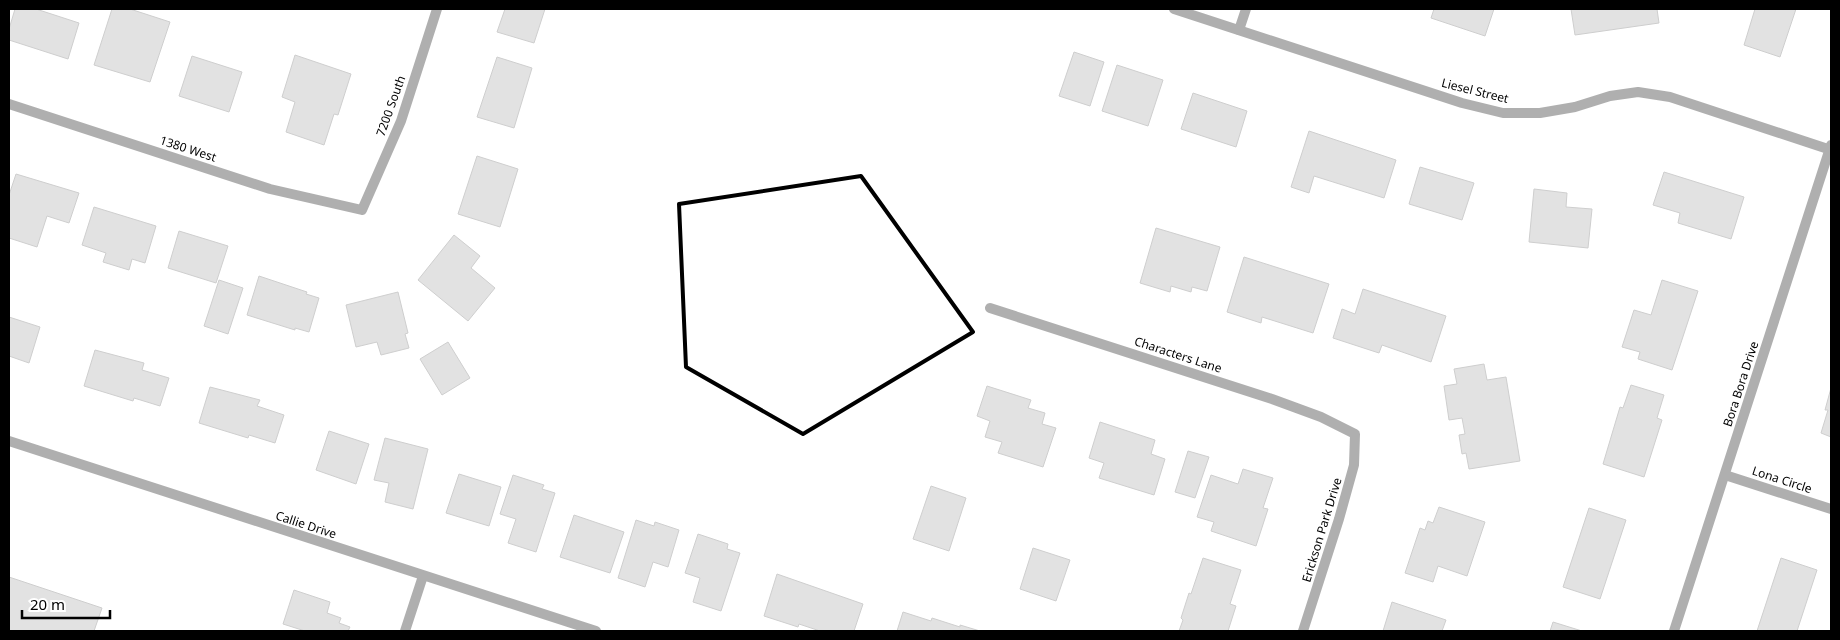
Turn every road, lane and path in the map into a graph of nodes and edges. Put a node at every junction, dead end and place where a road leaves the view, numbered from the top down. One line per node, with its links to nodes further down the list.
1 (437, 9): 7 (street, 7200 South)
2 (1174, 9): 4 (street, Liesel Street)
3 (1246, 9): 4 (street)
4 (1239, 30): 6 (street, Liesel Street)
5 (9, 104): 7 (street, 1380 West)
6 (1831, 148): 11 (street, Bora Bora Drive)
7 (362, 210)
8 (990, 308): 9 (street, Characters Lane)
9 (1355, 434): 16 (street, Erickson Park Drive)
10 (9, 441): 13 (street, Callie Drive)
11 (1725, 475): 12 (street, Lona Circle); 17 (street, Bora Bora Drive)
12 (1831, 509)
13 (423, 576): 14 (street); 15 (street, Callie Drive)
14 (405, 631)
15 (596, 631)
16 (1303, 631)
17 (1674, 631)

